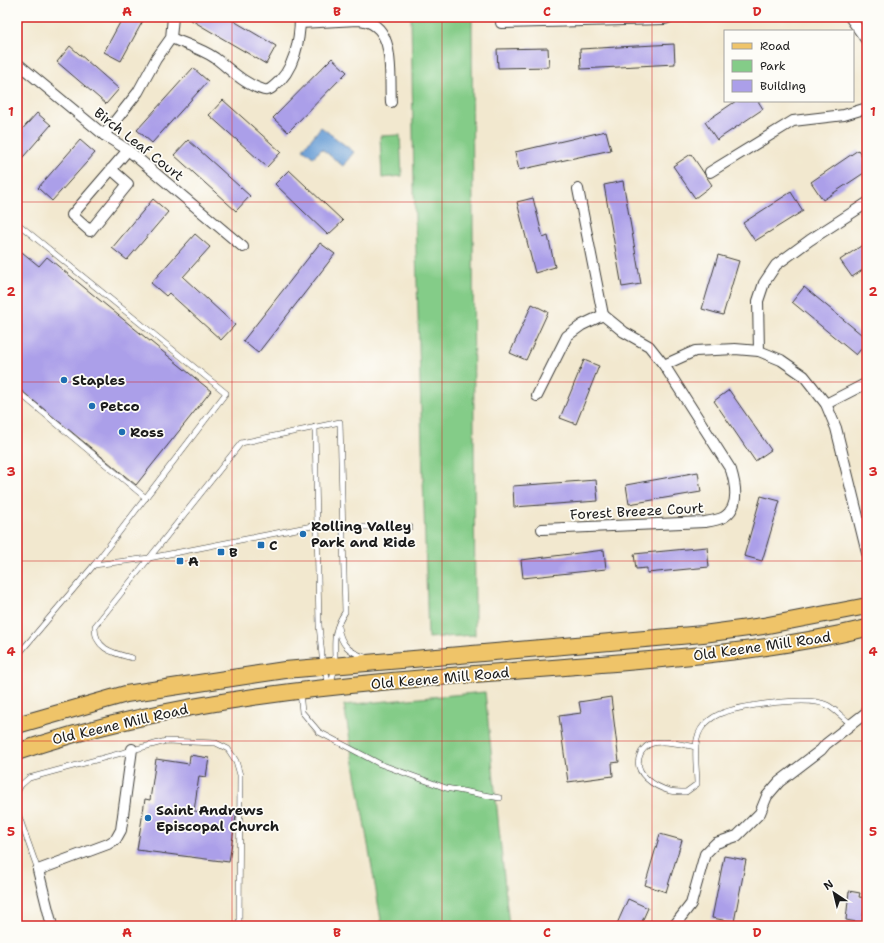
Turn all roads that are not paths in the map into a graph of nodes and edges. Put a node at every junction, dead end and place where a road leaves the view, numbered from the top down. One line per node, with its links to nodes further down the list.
1 (173, 17): 6 (street)
2 (501, 17): 4 (street)
3 (850, 17): 7 (street)
4 (667, 18)
5 (300, 20): 6 (street); 9 (street)
6 (171, 38): 11 (street)
7 (867, 40)
8 (17, 63): 11 (street, Birch Leaf Court)
9 (391, 102)
10 (867, 108): 14 (street)
11 (104, 135): 12 (street, Birch Leaf Court)
12 (128, 150): 13 (street); 18 (street, Birch Leaf Court)
13 (111, 169): 13 (street)
14 (710, 172)
15 (578, 189): 19 (street)
16 (867, 203): 20 (street)
17 (17, 223): 27 (lane)
18 (243, 247)
19 (603, 315): 21 (street); 24 (street)
20 (759, 351): 21 (street); 25 (street)
21 (664, 365): 31 (street, Forest Breeze Court)
22 (867, 383): 25 (street)
23 (17, 391): 27 (lane)
24 (537, 396)
25 (826, 404): 32 (street)
26 (315, 427): 28 (lane); 29 (lane); 33 (lane)
27 (146, 498): 34 (lane)
28 (317, 525): 33 (lane); 41 (lane)
29 (342, 527): 30 (lane); 36 (lane)
30 (410, 527)
31 (542, 530)
32 (867, 553)
33 (149, 558): 34 (lane); 39 (lane)
34 (94, 565): 38 (lane)
35 (867, 606): 40 (main road, Old Keene Mill Road)
36 (337, 623): 40 (lane); 41 (lane)
37 (867, 628): 42 (main road, Old Keene Mill Road)
38 (17, 656)
39 (132, 658)
40 (380, 661): 41 (main road, Old Keene Mill Road)
41 (329, 665): 42 (lane); 42 (lane); 46 (main road, Old Keene Mill Road)
42 (330, 687): 43 (main road, Old Keene Mill Road)
43 (299, 689): 49 (main road, Old Keene Mill Road); 51 (lane)
44 (867, 712): 45 (street)
45 (851, 724): 47 (lane); 56 (street)
46 (17, 725)
47 (696, 747): 47 (lane)
48 (132, 749): 50 (lane); 53 (street); 55 (lane)
49 (17, 752)
50 (17, 792)
51 (500, 798)
52 (17, 811): 53 (lane)
53 (38, 870): 54 (street)
54 (52, 926)
55 (239, 926)
56 (674, 926)

